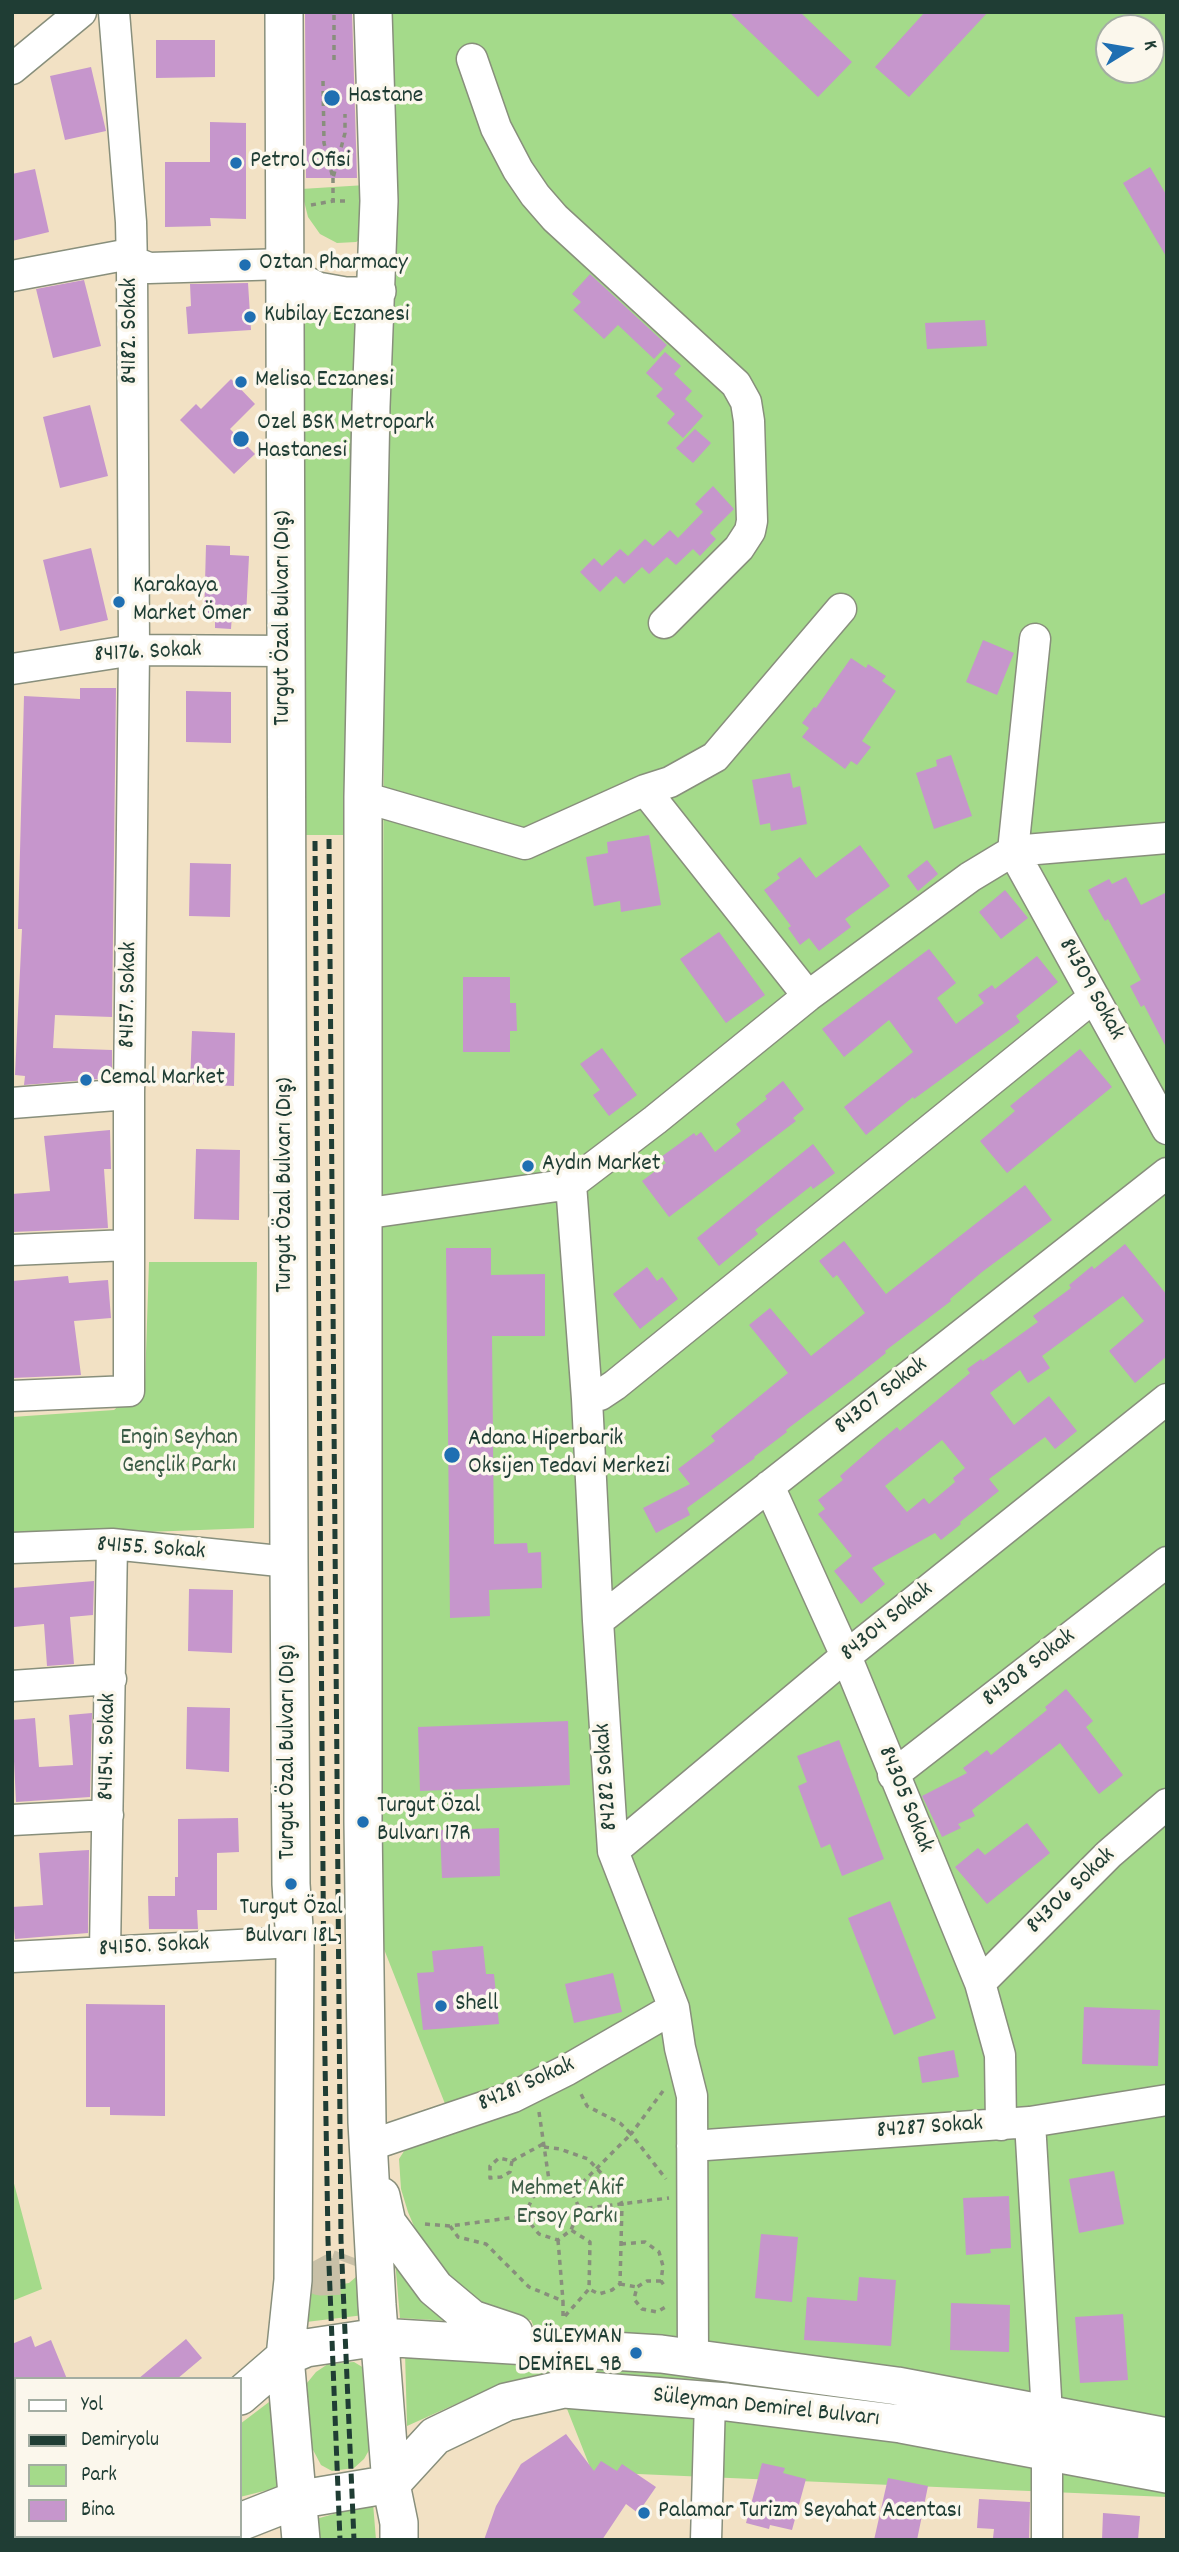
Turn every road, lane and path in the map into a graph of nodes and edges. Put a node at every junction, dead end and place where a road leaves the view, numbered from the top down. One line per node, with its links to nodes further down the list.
1 (81, 12): 8 (street)
2 (114, 12): 11 (street, 84182. Sokak)
3 (284, 12): 12 (main road, Turgut Özal Bulvarı (Dış))
4 (373, 12): 14 (main road)
5 (334, 15): 7 (path)
6 (472, 59): 16 (street)
7 (334, 62)
8 (12, 69)
9 (323, 81): 10 (path)
10 (345, 107)
11 (131, 260): 12 (street); 13 (street); 18 (street, 84182. Sokak)
12 (286, 270): 14 (main road); 19 (main road, Turgut Özal Bulvarı (Dış))
13 (12, 275)
14 (377, 291): 22 (main road)
15 (841, 609): 21 (street)
16 (664, 623)
17 (1035, 639): 24 (street)
18 (134, 650): 19 (street, 84176. Sokak); 20 (street, 84176. Sokak); 27 (street, 84157. Sokak)
19 (285, 651): 41 (main road, Turgut Özal Bulvarı (Dış))
20 (12, 669)
21 (645, 790): 22 (street); 25 (street)
22 (363, 797): 32 (main road)
23 (1167, 838): 24 (street)
24 (1013, 851): 25 (street); 26 (street, 84309 Sokak)
25 (808, 996): 31 (street)
26 (1094, 997): 29 (street, 84309 Sokak); 36 (street)
27 (129, 1094): 28 (street); 33 (street, 84157. Sokak)
28 (12, 1103)
29 (1167, 1129)
30 (1167, 1173): 38 (street, 84307 Sokak)
31 (571, 1184): 32 (street); 36 (street, 84282 Sokak)
32 (362, 1214): 63 (main road)
33 (128, 1245): 34 (street); 35 (street, 84157. Sokak)
34 (12, 1250)
35 (12, 1396)
36 (587, 1399): 43 (street, 84282 Sokak)
37 (1167, 1399): 44 (street, 84304 Sokak)
38 (769, 1486): 43 (street, 84307 Sokak); 44 (street, 84305 Sokak)
39 (112, 1544): 40 (street, 84155. Sokak); 41 (street, 84155. Sokak); 45 (street, 84154. Sokak)
40 (12, 1548)
41 (289, 1562): 52 (main road, Turgut Özal Bulvarı (Dış))
42 (1167, 1562): 47 (street, 84308 Sokak)
43 (598, 1621): 51 (street, 84282 Sokak)
44 (846, 1656): 47 (street, 84305 Sokak); 51 (street, 84304 Sokak)
45 (111, 1679): 46 (street); 49 (street, 84154. Sokak)
46 (12, 1686)
47 (893, 1775): 55 (street, 84305 Sokak)
48 (1167, 1804): 55 (street, 84306 Sokak)
49 (108, 1815): 50 (street); 53 (street, 84154. Sokak)
50 (12, 1820)
51 (613, 1851): 56 (street, 84282 Sokak)
52 (295, 1942): 53 (street, 84150. Sokak); 57 (main road, Turgut Özal Bulvarı (Dış))
53 (105, 1950): 54 (street, 84150. Sokak)
54 (12, 1956)
55 (980, 1983): 62 (street, 84305 Sokak)
56 (674, 2008): 58 (street, 84282 Sokak); 59 (street, 84281 Sokak)
57 (294, 2031): 81 (main road); 89 (main road, Turgut Özal Bulvarı (Dış))
58 (684, 2064): 64 (path); 66 (street, 84282 Sokak)
59 (567, 2070): 60 (street, 84281 Sokak); 64 (path)
60 (513, 2097): 63 (street, 84281 Sokak); 65 (path)
61 (1167, 2100): 62 (street, 84287 Sokak)
62 (1015, 2123): 66 (street, 84287 Sokak); 93 (street, 84305 Sokak)
63 (369, 2134): 80 (main road); 87 (main road); 88 (main road)
64 (631, 2134): 68 (path); 71 (path)
65 (544, 2145): 67 (path); 68 (path); 69 (path)
66 (692, 2146): 71 (street, 84282 Sokak)
67 (512, 2161): 67 (path)
68 (597, 2168): 70 (path); 72 (path)
69 (550, 2187): 70 (path); 74 (path)
70 (572, 2193): 73 (path)
71 (686, 2196): 72 (path); 90 (street, 84282 Sokak)
72 (622, 2204): 73 (path); 79 (path)
73 (580, 2209): 77 (path)
74 (524, 2216): 76 (path); 78 (path)
75 (413, 2224): 76 (path)
76 (450, 2226): 86 (path)
77 (571, 2230): 78 (path); 85 (path)
78 (558, 2241): 86 (path)
79 (621, 2244): 82 (path); 83 (path)
80 (352, 2257)
81 (312, 2262)
82 (662, 2281): 84 (path); 84 (path)
83 (620, 2284): 84 (path); 85 (path)
84 (637, 2287)
85 (589, 2289): 87 (path)
86 (563, 2301): 87 (path)
87 (562, 2331): 88 (main road, Süleyman Demirel Bulvarı); 90 (main road, Süleyman Demirel Bulvarı)
88 (379, 2337): 89 (main road, Süleyman Demirel Bulvarı); 97 (main road)
89 (285, 2357): 91 (main road); 98 (main road, Turgut Özal Bulvarı (Dış))
90 (693, 2358): 93 (main road, Süleyman Demirel Bulvarı)
91 (242, 2394)
92 (710, 2400): 95 (main road, Süleyman Demirel Bulvarı); 97 (main road, Süleyman Demirel Bulvarı); 102 (street)
93 (1047, 2414): 94 (main road, Süleyman Demirel Bulvarı)
94 (1167, 2437)
95 (1047, 2452): 96 (main road, Süleyman Demirel Bulvarı); 103 (street)
96 (1167, 2474)
97 (391, 2484): 98 (main road); 101 (main road)
98 (296, 2500): 99 (main road); 100 (main road, Turgut Özal Bulvarı (Dış))
99 (242, 2521)
100 (301, 2540)
101 (399, 2540)
102 (706, 2540)
103 (1047, 2540)

